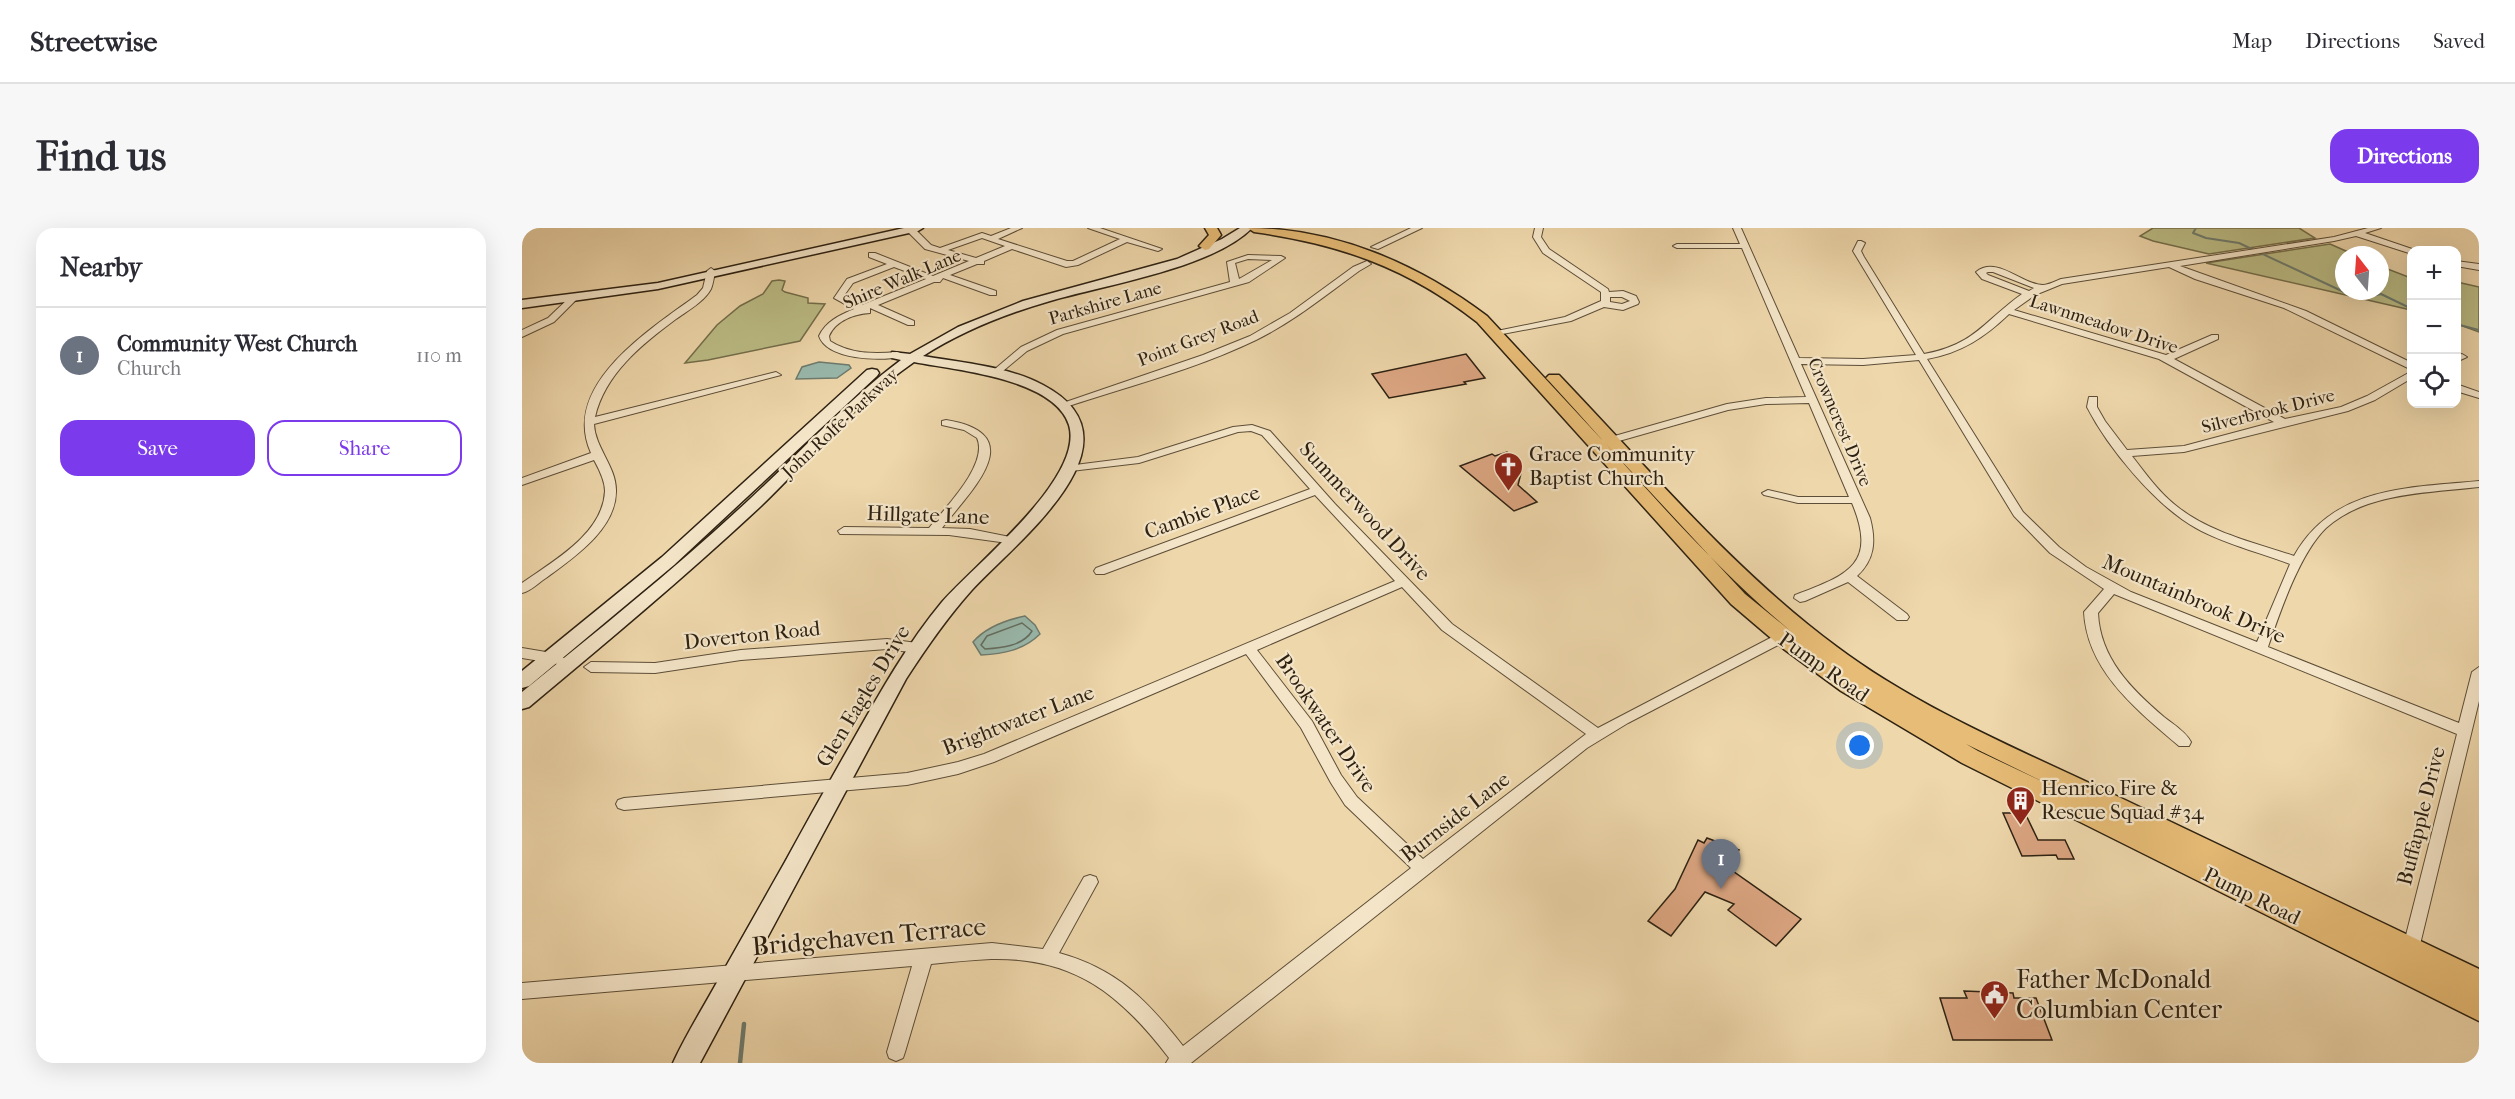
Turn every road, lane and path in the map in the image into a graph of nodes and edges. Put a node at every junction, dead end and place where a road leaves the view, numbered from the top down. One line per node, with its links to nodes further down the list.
1 (891, 228): 34 (main road)
2 (1018, 228): 16 (street)
3 (1092, 228): 17 (street)
4 (1210, 228): 19 (main road)
5 (1237, 228): 19 (main road, John Rolfe Parkway)
6 (1247, 228): 50 (main road, John Rolfe Parkway)
7 (1254, 228): 47 (main road, Pump Road)
8 (1309, 228): 23 (main road, Pump Road)
9 (1418, 228): 23 (street)
10 (1539, 228): 40 (street)
11 (1737, 228): 21 (street, Crowncrest Drive)
12 (2343, 228): 15 (street)
13 (2377, 228): 15 (street)
14 (914, 229): 26 (street); 34 (main road)
15 (2359, 234): 25 (street); 31 (street)
16 (991, 239): 22 (street); 26 (street)
17 (1127, 239): 22 (street); 24 (street)
18 (1861, 243): 51 (street, Mountainbrook Drive)
19 (1205, 246): 50 (main road, John Rolfe Parkway)
20 (1677, 246): 21 (street)
21 (1745, 246): 53 (street, Crowncrest Drive)
22 (1016, 247): 28 (street, Shire Walk Lane)
23 (1375, 247): 47 (main road, Pump Road)
24 (1158, 249)
25 (2407, 250)
26 (939, 251): 28 (street)
27 (872, 255): 29 (street)
28 (981, 262): 35 (street, Shire Walk Lane)
29 (894, 264): 35 (street); 44 (street)
30 (1367, 264): 62 (street, Point Grey Road)
31 (2169, 264): 37 (street); 54 (street)
32 (2461, 264): 33 (street)
33 (2479, 267)
34 (710, 273): 41 (main road); 63 (street)
35 (941, 278): 38 (street); 44 (street, Shire Walk Lane)
36 (1235, 283): 36 (street, Parkshire Lane); 55 (street, Parkshire Lane)
37 (2042, 288): 39 (street); 39 (street)
38 (993, 293)
39 (2029, 294): 45 (street)
40 (1607, 295): 43 (street); 43 (street)
41 (573, 298): 42 (main road); 48 (street)
42 (522, 304)
43 (1603, 304): 47 (street)
44 (868, 308): 46 (street); 50 (street, Shire Walk Lane)
45 (2008, 311): 51 (street); 52 (street, Lawnmeadow Drive)
46 (911, 323)
47 (1503, 332): 66 (main road, Pump Road)
48 (522, 333)
49 (2215, 337): 52 (street)
50 (903, 357): 55 (main road, Glen Eagles Drive); 91 (main road, John Rolfe Parkway); 92 (main road, John Rolfe Parkway)
51 (1921, 357): 53 (street); 82 (street, Mountainbrook Drive)
52 (2166, 359): 65 (street, Lawnmeadow Drive)
53 (1795, 361): 61 (street, Crowncrest Drive)
54 (2407, 365)
55 (994, 374): 62 (main road, Glen Eagles Drive)
56 (776, 375): 63 (street)
57 (2407, 377): 65 (street, Silverbrook Drive)
58 (2461, 388): 59 (street)
59 (2479, 394)
60 (2093, 399): 67 (street)
61 (1812, 400): 66 (street); 74 (street, Crowncrest Drive)
62 (1062, 405): 69 (main road, Glen Eagles Drive)
63 (589, 422): 68 (street)
64 (946, 423): 76 (street)
65 (2284, 423): 67 (street, Silverbrook Drive)
66 (1604, 442): 86 (main road, Pump Road); 106 (main road, Pump Road)
67 (2124, 453): 78 (street)
68 (597, 455): 70 (street); 83 (street)
69 (1071, 468): 72 (street, Summerwood Drive); 77 (main road, Glen Eagles Drive)
70 (522, 482)
71 (2479, 484): 78 (street)
72 (1317, 490): 79 (street, Cambie Place); 81 (street, Summerwood Drive)
73 (1768, 493): 74 (street)
74 (1855, 500): 80 (street, Crowncrest Drive)
75 (844, 531): 76 (street, Hillgate Lane)
76 (932, 532): 77 (street, Hillgate Lane)
77 (1011, 541): 87 (main road, Glen Eagles Drive)
78 (2298, 562): 89 (street)
79 (1100, 571)
80 (1850, 577): 84 (street); 85 (street)
81 (1403, 582): 88 (street, Brightwater Lane); 98 (street, Summerwood Drive)
82 (2112, 588): 89 (street, Mountainbrook Drive); 99 (street)
83 (522, 589)
84 (1800, 598)
85 (1902, 617)
86 (1781, 638): 98 (street, Burnside Lane); 106 (main road, Pump Road)
87 (917, 648): 93 (street, Doverton Road); 100 (main road, Glen Eagles Drive)
88 (1248, 648): 100 (street, Brightwater Lane); 102 (street, Brookwater Drive)
89 (2261, 649): 97 (street, Mountainbrook Drive)
90 (522, 653): 91 (street)
91 (552, 657): 92 (street); 95 (main road, John Rolfe Parkway)
92 (572, 661): 96 (main road, John Rolfe Parkway)
93 (591, 667)
94 (2479, 672): 97 (street, Buffapple Drive)
95 (522, 681)
96 (522, 702)
97 (2465, 731): 106 (street, Buffapple Drive)
98 (1596, 734): 102 (street, Burnside Lane)
99 (2184, 742)
100 (837, 785): 101 (street, Brightwater Lane); 107 (main road, Glen Eagles Drive)
101 (624, 804)
102 (1423, 869): 112 (street, Burnside Lane)
103 (1090, 882): 105 (street)
104 (924, 956): 105 (street, Bridgehaven Terrace); 107 (street, Bridgehaven Terrace); 111 (street)
105 (1048, 957): 112 (street, Bridgehaven Terrace)
106 (2408, 960): 108 (main road, Pump Road); 110 (main road, Pump Road)
107 (735, 973): 109 (street, Bridgehaven Terrace); 113 (main road, Glen Eagles Drive)
108 (2479, 983)
109 (522, 991)
110 (2479, 1008)
111 (896, 1052)
112 (1178, 1061)
113 (686, 1063)

